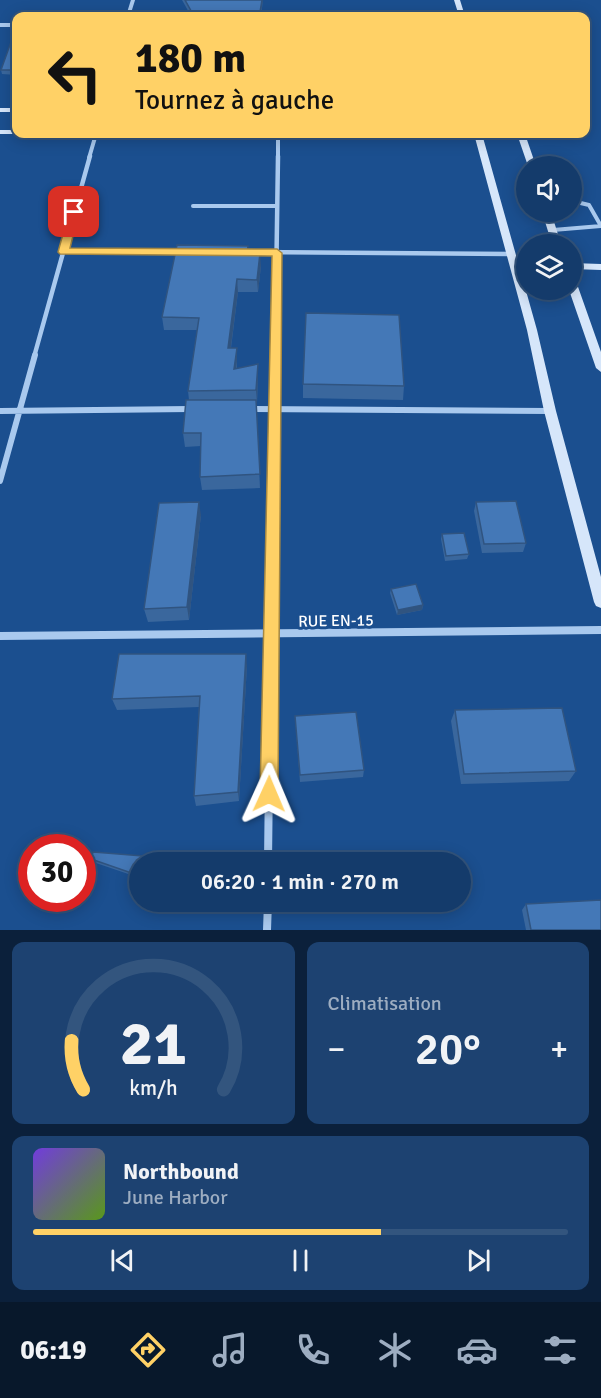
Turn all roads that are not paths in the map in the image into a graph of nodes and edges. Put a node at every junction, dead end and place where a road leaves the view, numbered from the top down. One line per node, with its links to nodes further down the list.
1 (95, 138): 13 (street)
2 (278, 138): 8 (street)
3 (479, 138): 17 (main road)
4 (522, 138): 5 (main road)
5 (529, 156)
6 (582, 203): 10 (lane)
7 (193, 206): 8 (lane)
8 (278, 206): 16 (street)
9 (549, 222): 11 (main road)
10 (601, 226): 11 (lane)
11 (552, 230): 12 (main road)
12 (553, 234)
13 (63, 252): 14 (street); 28 (street)
14 (194, 252)
15 (230, 252): 16 (street)
16 (277, 253): 17 (street); 25 (street)
17 (510, 254): 18 (main road)
18 (516, 262)
19 (582, 266): 20 (main road)
20 (599, 267): 21 (main road)
21 (582, 276)
22 (526, 300): 30 (main road)
23 (578, 300): 24 (main road)
24 (601, 368)
25 (275, 408): 27 (street); 30 (street); 34 (street)
26 (194, 409): 28 (street)
27 (240, 409)
28 (20, 410): 29 (street); 31 (street)
29 (0, 411)
30 (550, 411): 32 (main road)
31 (0, 481)
32 (601, 602)
33 (601, 630): 34 (street, RUE EN-15)
34 (272, 635): 35 (street, RUE EN-15); 36 (street)
35 (0, 636)
36 (268, 852)
37 (268, 912): 38 (street)
38 (267, 930)

